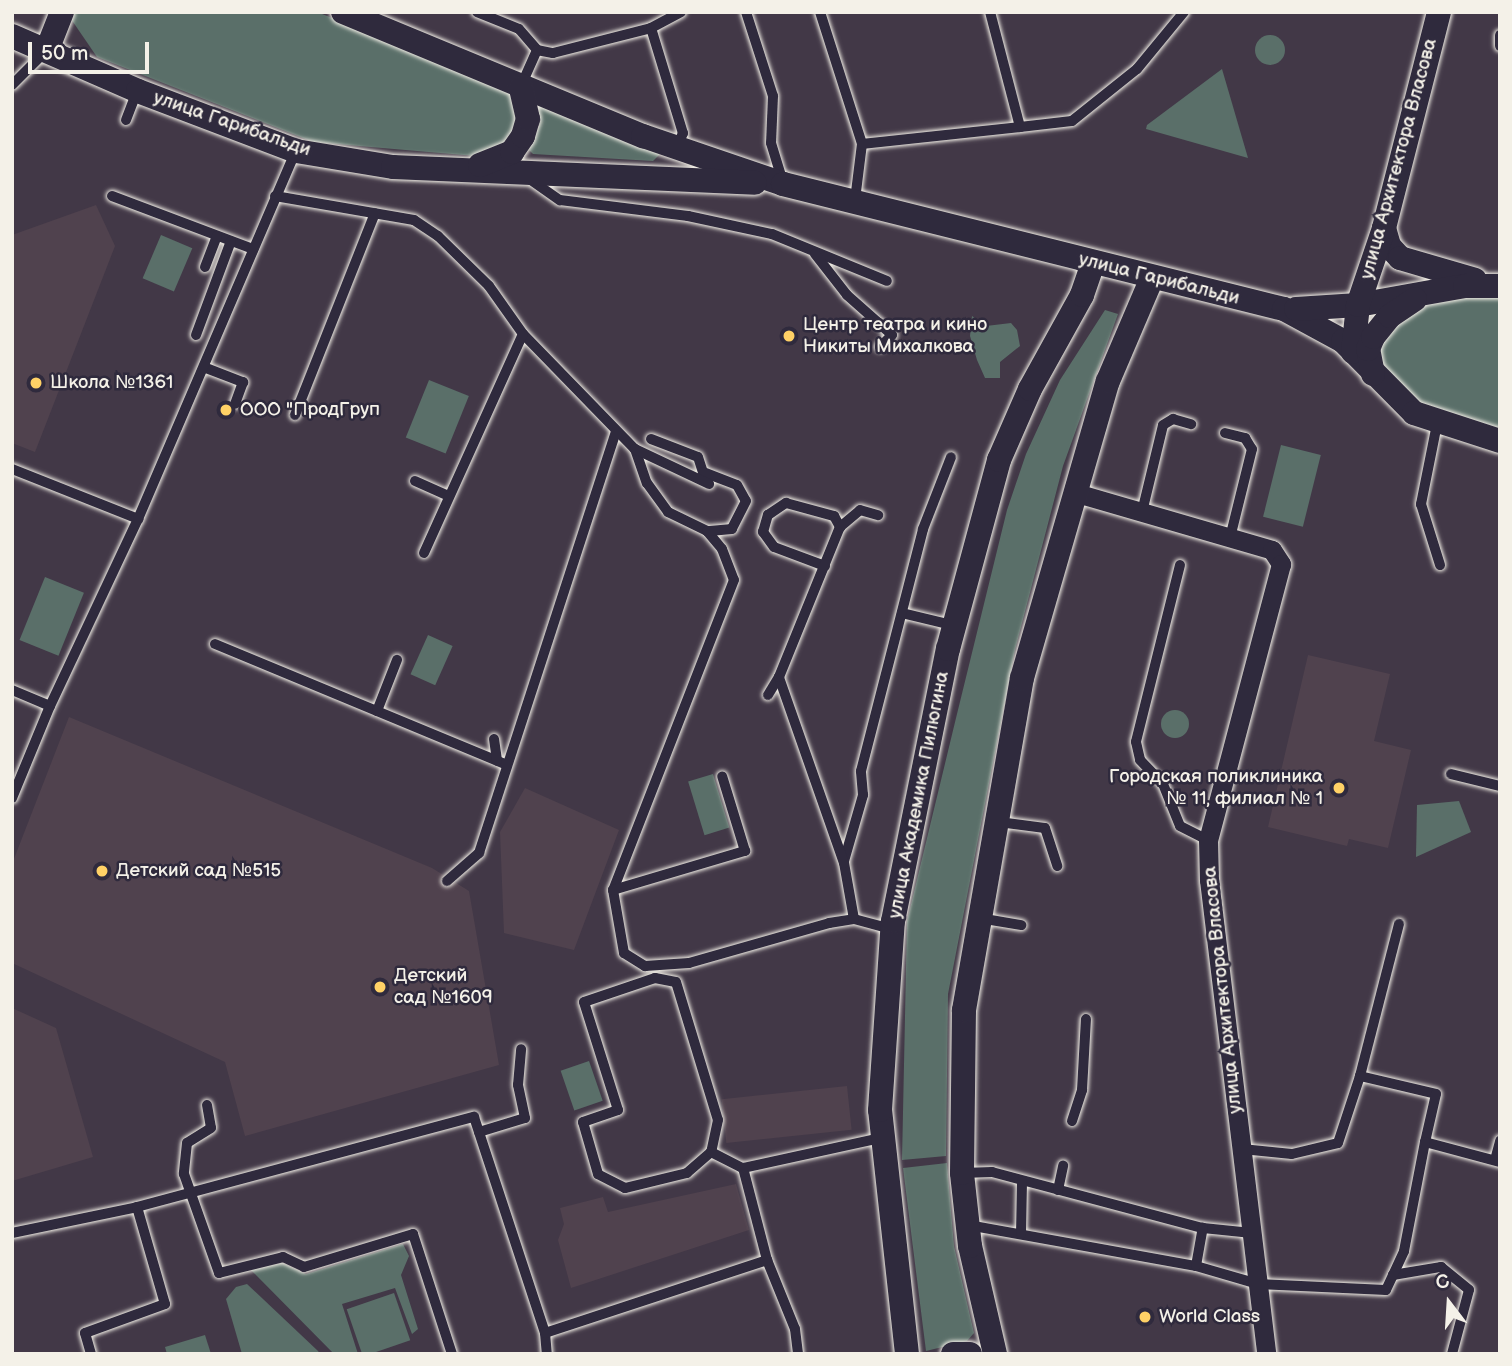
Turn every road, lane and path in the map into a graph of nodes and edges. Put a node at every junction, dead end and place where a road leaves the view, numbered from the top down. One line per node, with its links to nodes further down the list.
1 (62, 12): 14 (street)
2 (343, 12): 17 (street, улица Гарибальди)
3 (477, 12): 15 (lane)
4 (681, 12): 10 (lane)
5 (746, 12): 26 (lane)
6 (820, 12): 21 (lane)
7 (990, 12): 20 (lane)
8 (1184, 12): 20 (lane)
9 (1438, 12): 31 (street, улица Архитектора Власова)
10 (651, 28): 15 (lane); 22 (lane)
11 (1500, 35): 13 (lane)
12 (12, 36): 14 (street, улица Гарибальди)
13 (1500, 46)
14 (47, 50): 16 (lane); 18 (street, улица Гарибальди)
15 (537, 50): 17 (lane)
16 (12, 85)
17 (521, 88): 22 (street, улица Гарибальди); 24 (street, улица Гарибальди)
18 (138, 91): 19 (lane); 23 (street, улица Гарибальди)
19 (126, 120)
20 (1020, 127): 21 (lane)
21 (862, 144): 29 (lane)
22 (677, 147): 26 (street, улица Гарибальди)
23 (296, 151): 24 (street, улица Гарибальди); 28 (lane)
24 (466, 169): 25 (street, улица Гарибальди)
25 (519, 171): 26 (street, улица Гарибальди); 35 (lane)
26 (783, 184): 29 (street, улица Гарибальди)
27 (112, 196): 32 (lane)
28 (275, 196): 30 (lane); 34 (lane)
29 (855, 200): 36 (street, улица Гарибальди)
30 (375, 213): 44 (lane); 51 (lane)
31 (1384, 228): 40 (street); 42 (street, улица Архитектора Власова)
32 (217, 236): 33 (lane); 37 (lane)
33 (231, 241): 34 (lane); 45 (lane)
34 (254, 250): 48 (lane)
35 (815, 253): 39 (lane); 46 (lane)
36 (1093, 263): 38 (street, улица Гарибальди); 78 (street, улица Академика Пилюгина)
37 (205, 267)
38 (1152, 278): 43 (street, улица Гарибальди); 63 (street)
39 (887, 281)
40 (1500, 286): 41 (street)
41 (1424, 294): 42 (street); 49 (street)
42 (1358, 305): 43 (street, улица Архитектора Власова); 47 (street, улица Архитектора Власова)
43 (1284, 309): 47 (street, улица Гарибальди)
44 (523, 334): 54 (lane); 64 (lane)
45 (196, 335)
46 (880, 347)
47 (1353, 352): 49 (street, улица Гарибальди)
48 (206, 368): 50 (lane); 67 (lane)
49 (1373, 374): 53 (street, улица Гарибальди)
50 (235, 404)
51 (295, 415)
52 (1191, 424): 65 (lane)
53 (1437, 424): 57 (street, улица Гарибальди); 75 (lane)
54 (616, 432): 58 (lane); 88 (lane)
55 (1226, 433): 72 (lane)
56 (650, 439): 71 (lane)
57 (1500, 440)
58 (635, 449): 61 (lane); 71 (lane)
59 (951, 457): 70 (lane)
60 (12, 469): 67 (lane)
61 (709, 484)
62 (418, 486): 64 (lane)
63 (1073, 492): 65 (street, улица Архитектора Власова); 93 (street)
64 (447, 495): 73 (lane)
65 (1142, 512): 72 (street, улица Архитектора Власова)
66 (878, 516): 69 (lane)
67 (138, 519): 85 (lane)
68 (911, 526): 70 (lane)
69 (840, 527): 76 (lane); 76 (lane)
70 (923, 529): 77 (lane)
71 (707, 531): 98 (lane)
72 (1230, 538): 94 (street, улица Архитектора Власова)
73 (424, 553)
74 (1180, 565): 94 (lane)
75 (1440, 565)
76 (825, 566): 81 (lane)
77 (902, 613): 78 (lane); 95 (lane)
78 (954, 626): 103 (street, улица Академика Пилюгина)
79 (215, 644): 86 (lane)
80 (397, 660): 86 (lane)
81 (779, 677): 83 (lane); 95 (lane)
82 (14, 691): 84 (lane); 85 (lane)
83 (768, 695)
84 (12, 702)
85 (50, 706): 92 (lane)
86 (377, 711): 88 (lane)
87 (494, 739): 88 (lane)
88 (502, 763): 97 (lane)
89 (1451, 774): 91 (lane)
90 (722, 776): 98 (lane)
91 (1500, 786)
92 (12, 798)
93 (994, 822): 96 (lane); 99 (street)
94 (1208, 840): 113 (street, улица Архитектора Власова)
95 (844, 863): 100 (lane)
96 (1057, 866)
97 (447, 881)
98 (613, 890): 100 (lane)
99 (978, 918): 101 (lane); 118 (street)
100 (854, 919): 103 (lane)
101 (1021, 925)
102 (1399, 925): 106 (lane)
103 (892, 929): 110 (street, улица Академика Пилюгина)
104 (1086, 1019): 108 (lane)
105 (521, 1049): 109 (lane)
106 (1360, 1076): 112 (lane); 113 (lane)
107 (207, 1105): 121 (lane)
108 (1072, 1121)
109 (479, 1132): 121 (lane); 132 (lane)
110 (881, 1138): 117 (lane); 137 (street, улица Академика Пилюгина)
111 (1500, 1141): 115 (lane)
112 (1426, 1142): 115 (lane); 130 (lane)
113 (1242, 1149): 126 (street, улица Архитектора Власова)
114 (711, 1152): 114 (lane); 117 (lane)
115 (1497, 1161)
116 (1063, 1166): 120 (lane)
117 (743, 1168): 128 (lane)
118 (962, 1173): 119 (lane); 123 (street)
119 (1022, 1181): 120 (lane); 127 (lane)
120 (1058, 1190): 124 (lane)
121 (191, 1192): 122 (lane); 134 (lane)
122 (137, 1206): 125 (lane); 133 (lane)
123 (967, 1224): 127 (lane); 140 (street)
124 (1203, 1228): 126 (lane); 129 (lane)
125 (12, 1233)
126 (1252, 1233): 131 (street, улица Архитектора Власова)
127 (1021, 1234): 129 (lane)
128 (767, 1260): 132 (lane); 136 (lane)
129 (1196, 1266): 131 (lane)
130 (1393, 1275): 131 (lane); 142 (lane)
131 (1258, 1284): 141 (street, улица Архитектора Власова)
132 (545, 1333): 135 (lane)
133 (91, 1354)
134 (452, 1354)
135 (547, 1354)
136 (798, 1354)
137 (907, 1354)
138 (953, 1354): 139 (street)
139 (970, 1354)
140 (995, 1354)
141 (1266, 1354)
142 (1452, 1354)

